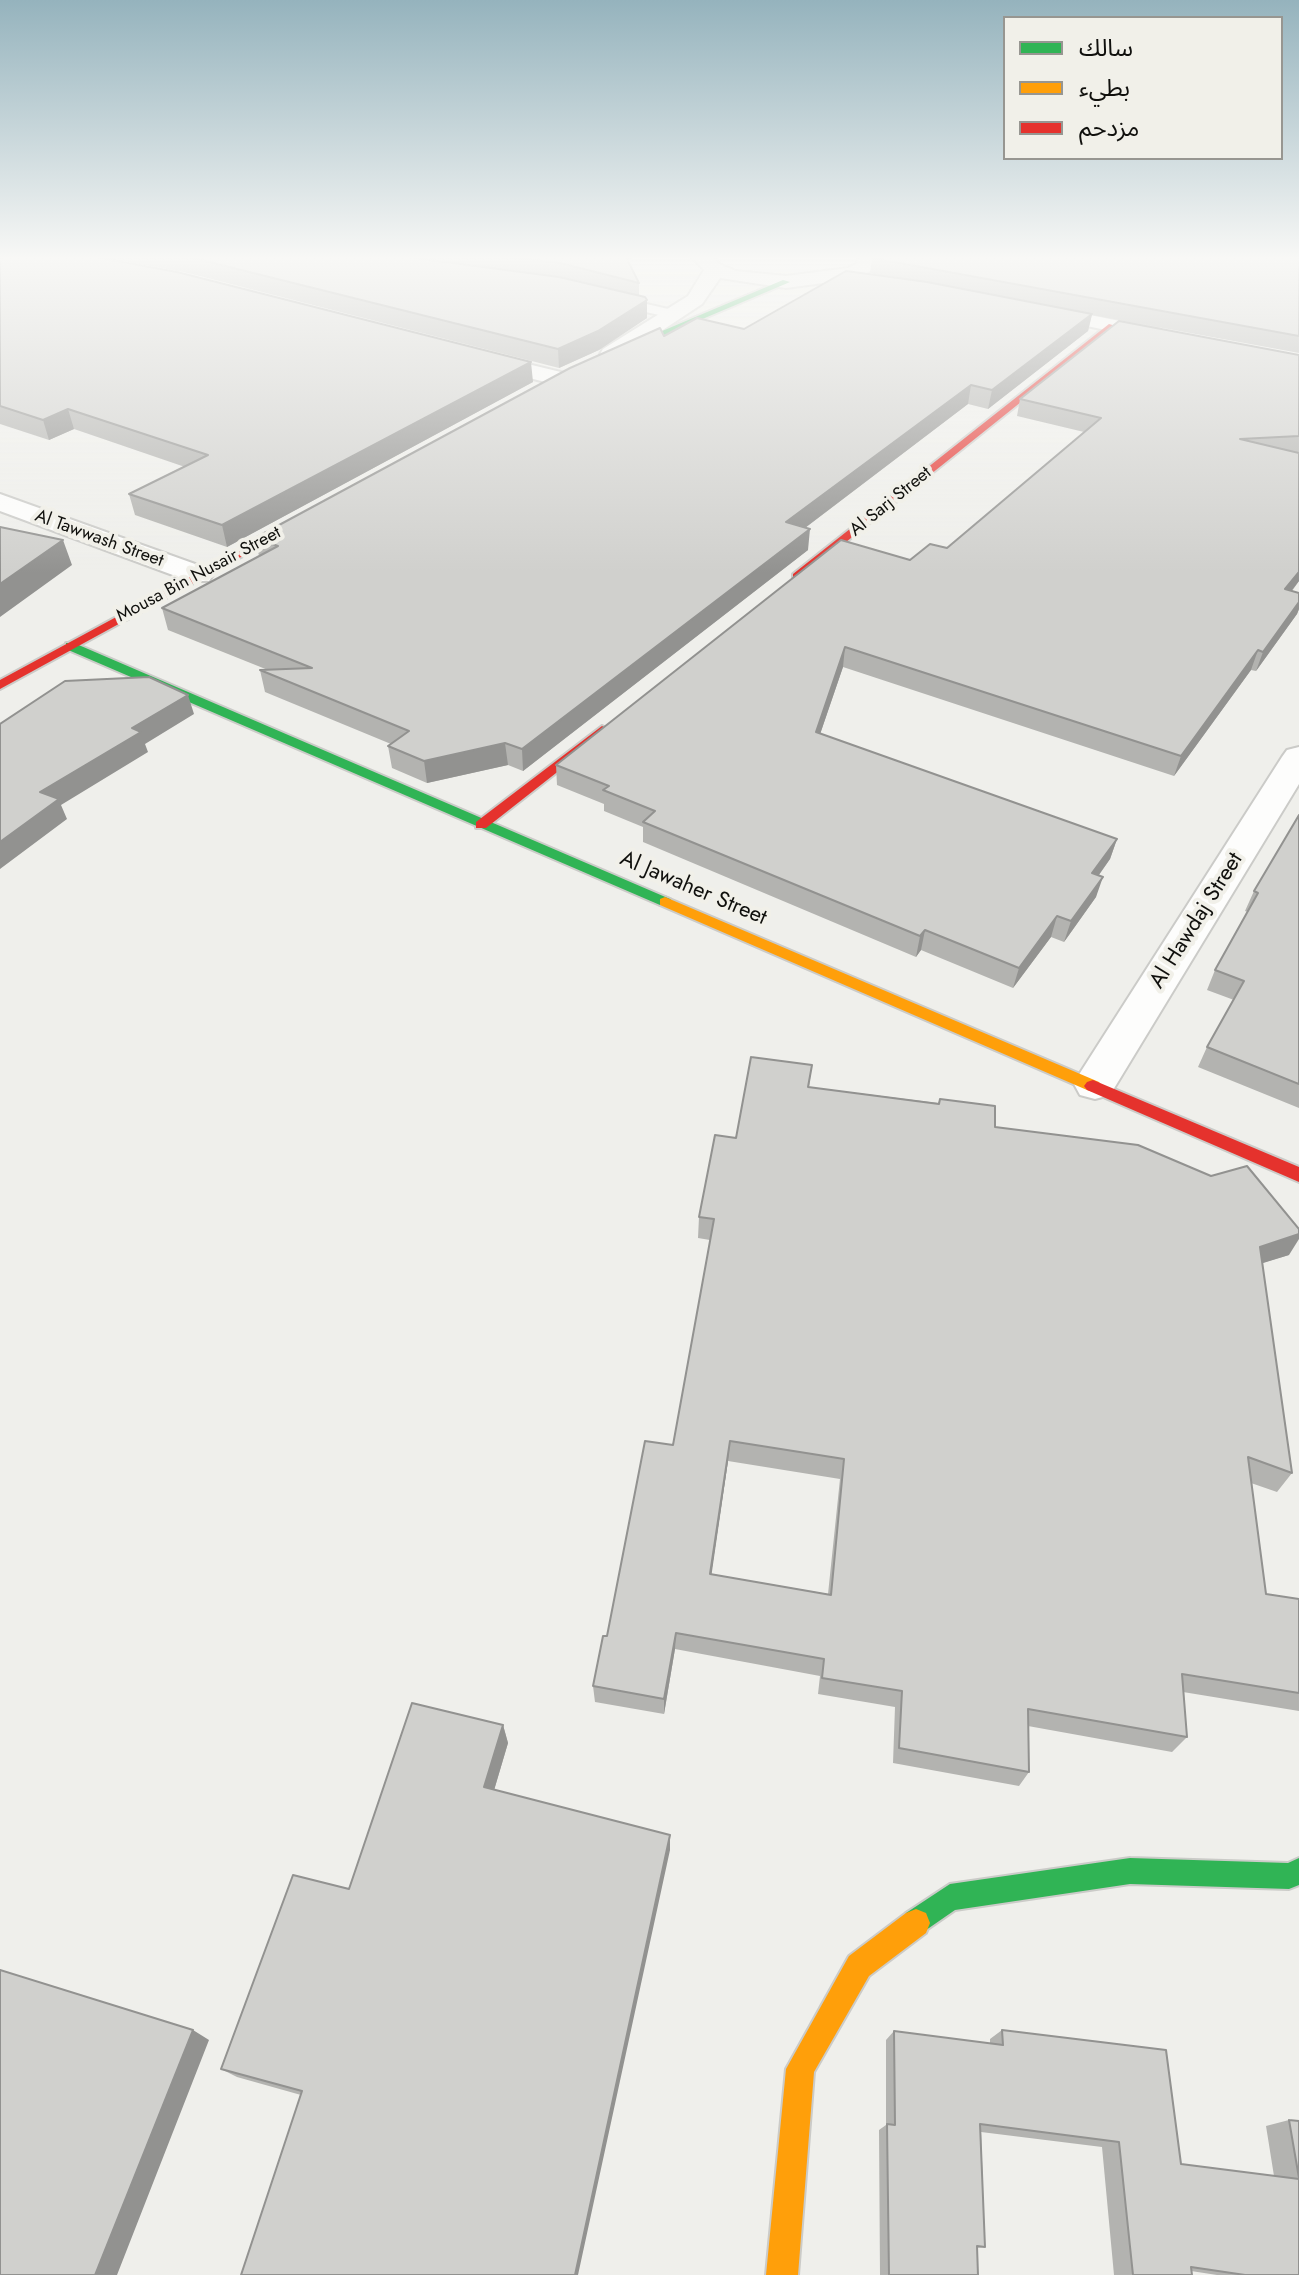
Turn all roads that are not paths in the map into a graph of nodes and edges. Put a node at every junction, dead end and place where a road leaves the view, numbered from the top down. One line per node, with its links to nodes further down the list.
1 (510, 361): 4 (street)
2 (597, 361): 4 (street)
3 (1068, 361): 9 (street, Al Sarj Street)
4 (574, 373): 5 (street)
5 (533, 394)
6 (0, 502): 8 (street, Al Tawwash Street)
7 (324, 508): 8 (street, Mousa Bin Nusair Street)
8 (199, 575): 10 (street, Mousa Bin Nusair Street)
9 (778, 591)
10 (70, 646): 11 (street, Mousa Bin Nusair Street); 14 (street, Al Jawaher Street)
11 (0, 685)
12 (617, 718): 14 (street)
13 (1299, 757): 15 (street, Al Hawdaj Street)
14 (481, 825): 15 (street, Al Jawaher Street)
15 (1095, 1084): 16 (street, Al Jawaher Street)
16 (1299, 1175)
17 (1299, 1871): 18 (street)
18 (782, 2275)

